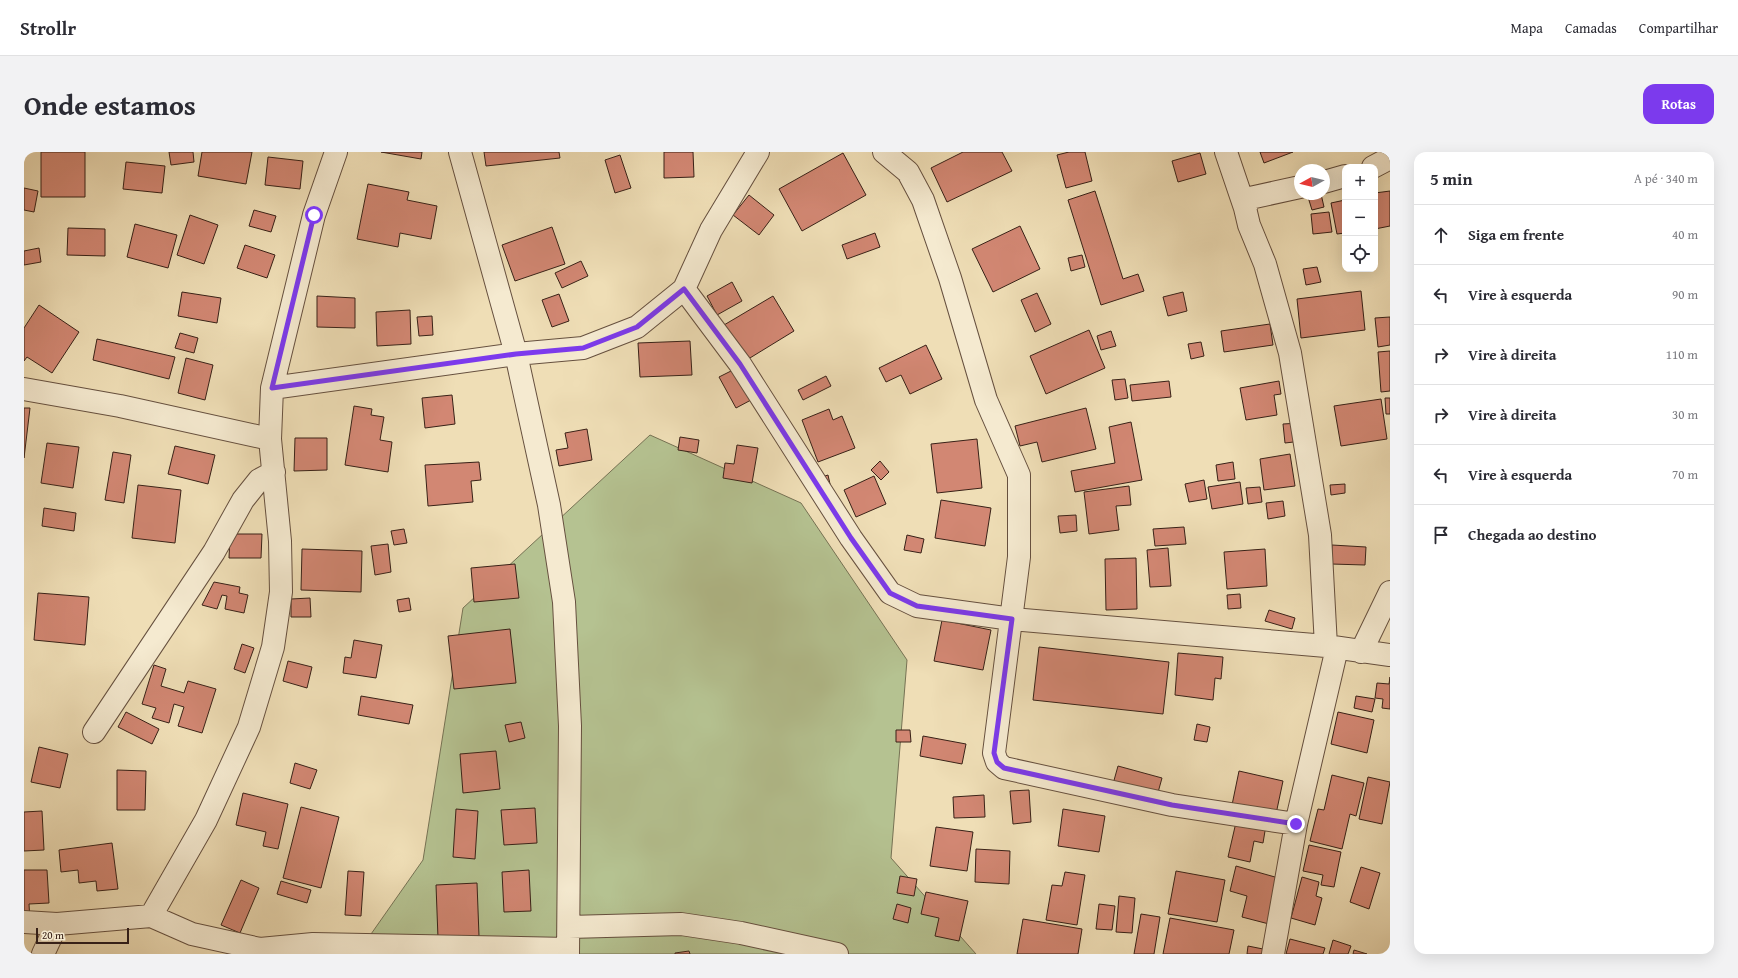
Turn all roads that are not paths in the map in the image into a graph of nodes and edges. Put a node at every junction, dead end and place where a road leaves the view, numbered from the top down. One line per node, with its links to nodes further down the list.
1 (336, 152): 14 (street)
2 (460, 152): 13 (street)
3 (758, 152): 12 (street)
4 (884, 152): 19 (street)
5 (1226, 152): 11 (street)
6 (1390, 158): 7 (street)
7 (1378, 164)
8 (1342, 177): 9 (street)
9 (1330, 180)
10 (1294, 188): 11 (street)
11 (1245, 208): 20 (street)
12 (684, 289): 13 (street); 19 (street)
13 (516, 354): 14 (street); 28 (street)
14 (272, 388): 16 (street)
15 (24, 389): 16 (street)
16 (270, 439): 17 (street)
17 (274, 472): 23 (street); 25 (street)
18 (1390, 592): 21 (street)
19 (1012, 619): 20 (street); 24 (street)
20 (1332, 647): 21 (street); 24 (street)
21 (1360, 652): 22 (street)
22 (1390, 655)
23 (94, 732)
24 (1296, 824): 32 (street)
25 (151, 916): 27 (street); 29 (street)
26 (24, 922): 27 (street)
27 (58, 924): 30 (street)
28 (569, 927): 29 (street); 31 (street)
29 (568, 952)
30 (43, 954)
31 (838, 954)
32 (1273, 954)

